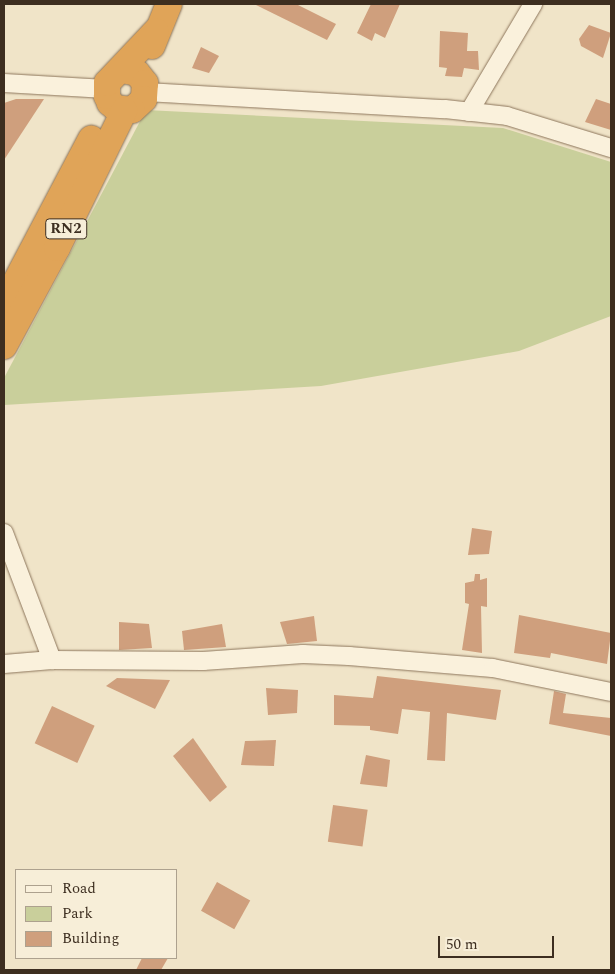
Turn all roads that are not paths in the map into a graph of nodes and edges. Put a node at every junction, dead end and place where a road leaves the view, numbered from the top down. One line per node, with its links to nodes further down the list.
1 (170, 4): 4 (highway, RN2)
2 (533, 4): 5 (street)
3 (4, 83): 4 (street)
4 (125, 90): 5 (street); 7 (highway, RN2); 8 (highway, RN2)
5 (469, 112): 6 (street)
6 (611, 148)
7 (4, 304)
8 (4, 346)
9 (4, 533): 10 (street)
10 (52, 660): 11 (street); 12 (street)
11 (4, 664)
12 (611, 692)

